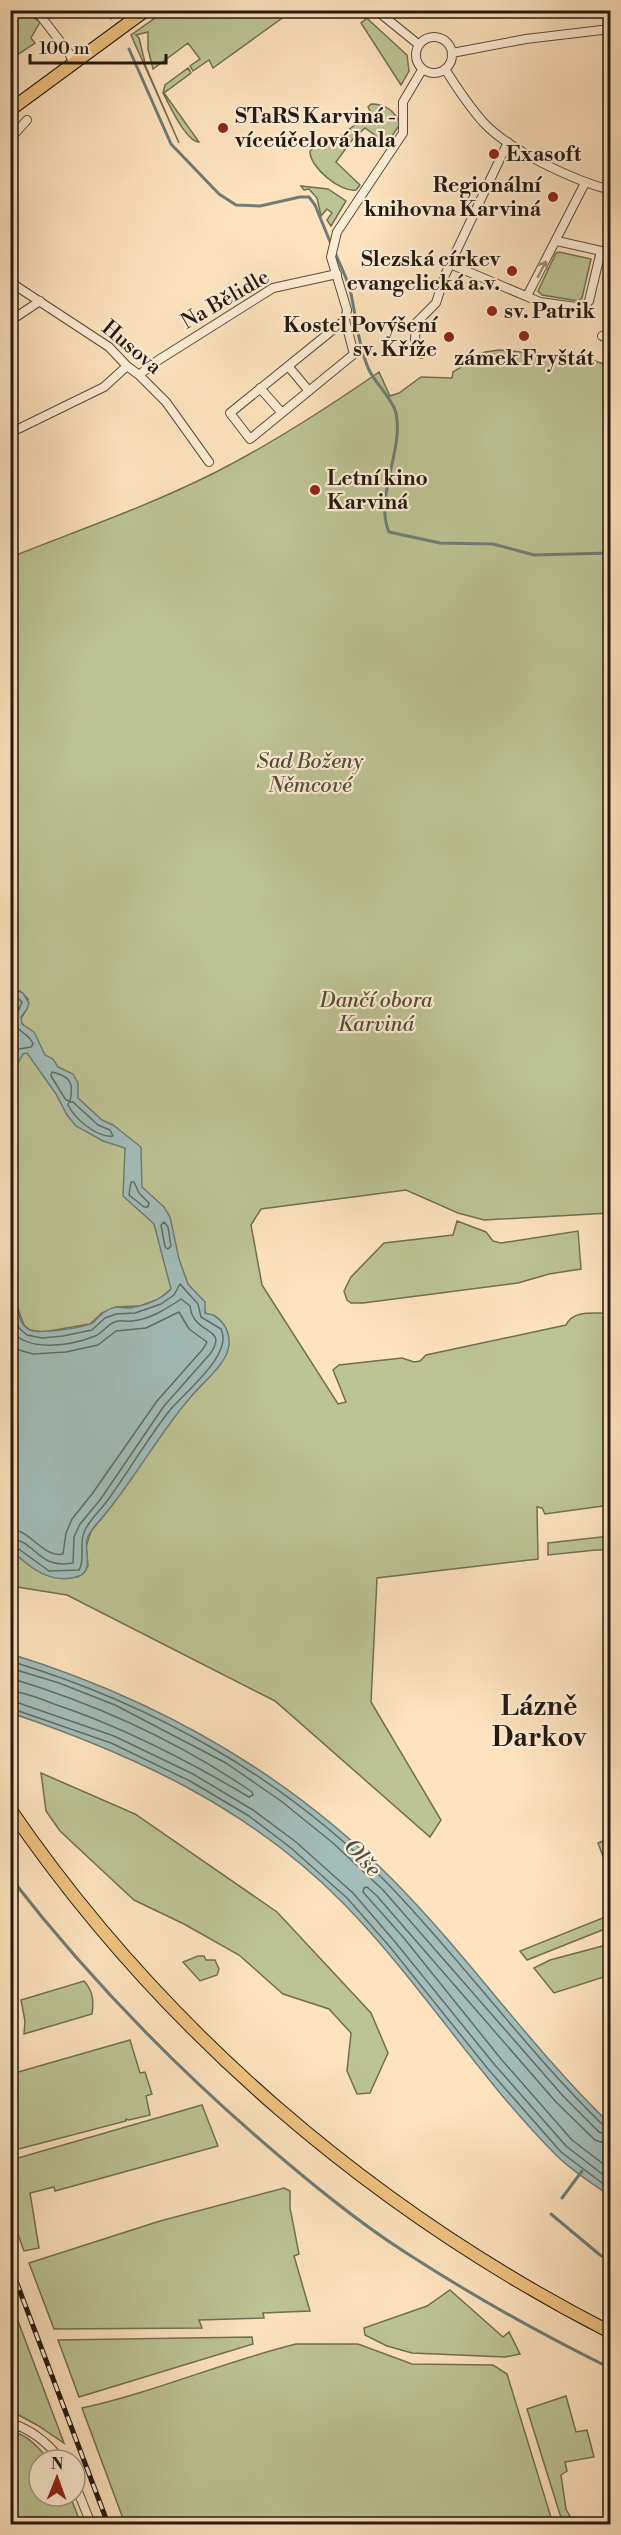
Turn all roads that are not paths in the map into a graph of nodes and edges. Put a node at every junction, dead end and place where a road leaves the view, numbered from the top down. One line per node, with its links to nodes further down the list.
1 (36, 10): 7 (street)
2 (146, 10): 7 (main road)
3 (376, 10): 5 (street)
4 (610, 29): 6 (street)
5 (418, 44): 6 (street); 9 (street)
6 (452, 53): 8 (street)
7 (74, 64): 10 (main road)
8 (445, 69): 9 (street); 13 (street)
9 (422, 70): 21 (street)
10 (10, 110)
11 (27, 120): 12 (street)
12 (10, 139)
13 (508, 142): 15 (street); 20 (street)
14 (610, 179): 16 (street)
15 (585, 183): 16 (street); 17 (street)
16 (609, 189)
17 (557, 240): 18 (street); 23 (street, one-way to 17)
18 (600, 251): 19 (street); 23 (street)
19 (610, 253)
20 (450, 264): 23 (street); 29 (street)
21 (337, 274): 25 (street); 32 (street, Na Bělidle)
22 (10, 282): 24 (street, Husova)
23 (527, 296)
24 (40, 301): 26 (street); 30 (street, Husova)
25 (345, 320): 31 (street); 34 (street)
26 (10, 321)
27 (602, 336): 28 (street)
28 (610, 339)
29 (421, 354)
30 (127, 366): 32 (street, Husova); 36 (street)
31 (288, 366): 33 (street); 34 (street)
32 (140, 375): 37 (street, Husova)
33 (260, 388): 35 (street); 35 (street)
34 (309, 391): 35 (street)
35 (282, 413)
36 (10, 433)
37 (209, 462)
38 (10, 1809): 39 (main road)
39 (610, 2332)
40 (10, 2423): 41 (street)
41 (50, 2448)
42 (85, 2508): 43 (street)
43 (91, 2524)

